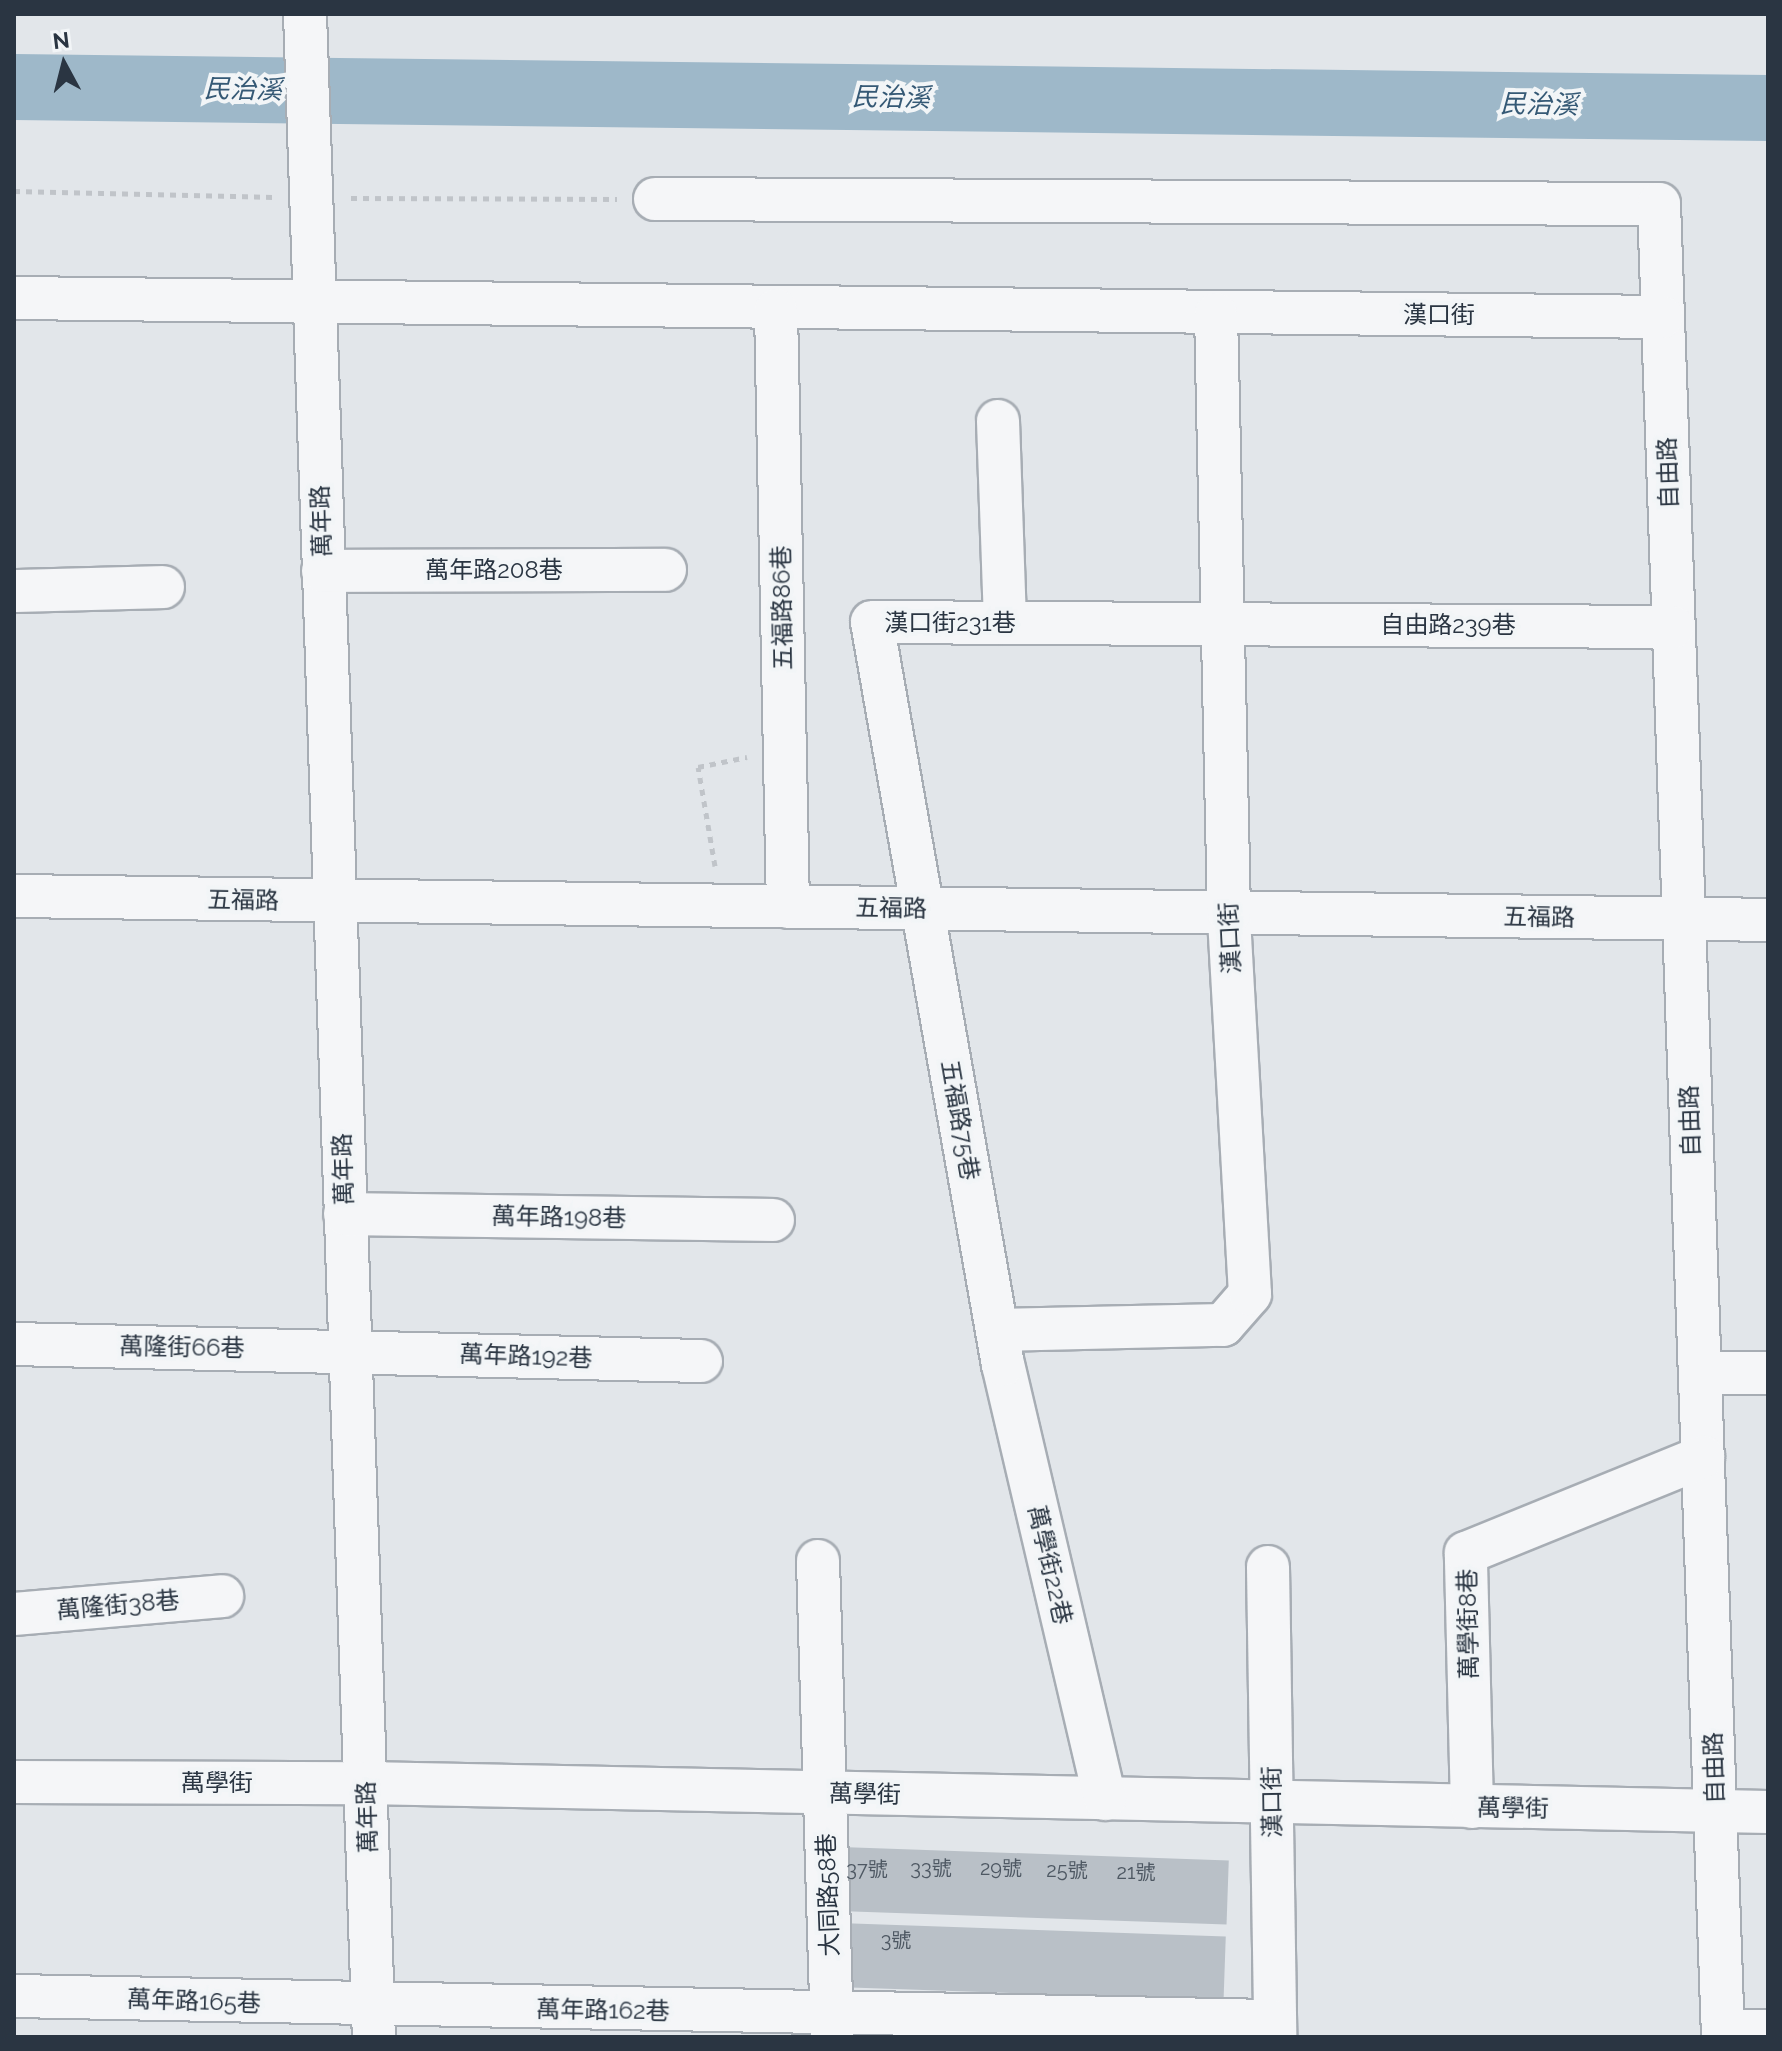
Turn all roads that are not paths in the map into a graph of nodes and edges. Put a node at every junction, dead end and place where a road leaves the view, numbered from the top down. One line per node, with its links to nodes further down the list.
1 (305, 14): 4 (street, 萬年路)
2 (655, 199): 7 (street, 自由路)
3 (14, 298): 4 (street)
4 (314, 301): 5 (street); 10 (street, 萬年路)
5 (776, 310): 6 (street, 漢口街); 18 (street, 五福路86巷)
6 (1216, 314): 7 (street, 漢口街); 14 (street, 漢口街)
7 (1662, 317): 15 (street, 自由路)
8 (998, 421): 13 (street)
9 (665, 570): 10 (street, 萬年路208巷)
10 (323, 571): 17 (street, 萬年路)
11 (163, 587): 12 (street)
12 (14, 591)
13 (1005, 623): 14 (street, 漢口街231巷); 19 (street, 漢口街231巷)
14 (1222, 624): 15 (street, 自由路239巷); 20 (street, 漢口街)
15 (1673, 627): 21 (street, 自由路)
16 (14, 896): 17 (street, 五福路)
17 (333, 901): 18 (street, 五福路); 23 (street, 萬年路)
18 (788, 907): 19 (street, 五福路)
19 (922, 909): 20 (street, 五福路); 25 (street, 五福路75巷)
20 (1229, 913): 21 (street, 五福路); 25 (street, 漢口街)
21 (1683, 919): 22 (street, 五福路); 29 (street, 自由路)
22 (1768, 920)
23 (345, 1214): 24 (street, 萬年路198巷); 27 (street, 萬年路)
24 (773, 1220)
25 (997, 1330): 39 (street, 萬學街22巷)
26 (14, 1344): 27 (street, 萬隆街66巷)
27 (350, 1351): 28 (street, 萬年路192巷); 37 (street, 萬年路)
28 (701, 1361)
29 (1700, 1373): 30 (street); 31 (street, 自由路)
30 (1768, 1373)
31 (1703, 1457): 41 (street, 萬學街8巷); 42 (street, 自由路)
32 (818, 1561): 38 (street, 大同路58巷)
33 (1268, 1567): 40 (street, 漢口街)
34 (222, 1596): 35 (street, 萬隆街38巷)
35 (14, 1614)
36 (14, 1782): 37 (street, 萬學街)
37 (365, 1783): 38 (street, 萬學街); 45 (street, 萬年路)
38 (824, 1793): 39 (street, 萬學街); 46 (street, 大同路58巷)
39 (1105, 1799): 40 (street, 萬學街)
40 (1272, 1803): 41 (street, 萬學街); 47 (street, 漢口街)
41 (1472, 1807): 42 (street, 萬學街)
42 (1715, 1812): 43 (street, 萬學街); 49 (street, 自由路)
43 (1768, 1812)
44 (14, 1996): 45 (street, 萬年路165巷)
45 (374, 2021): 46 (street, 萬年路162巷)
46 (832, 2025): 47 (street, 萬年路162巷)
47 (1274, 2029)
48 (1768, 2031): 49 (street)
49 (1723, 2034)

